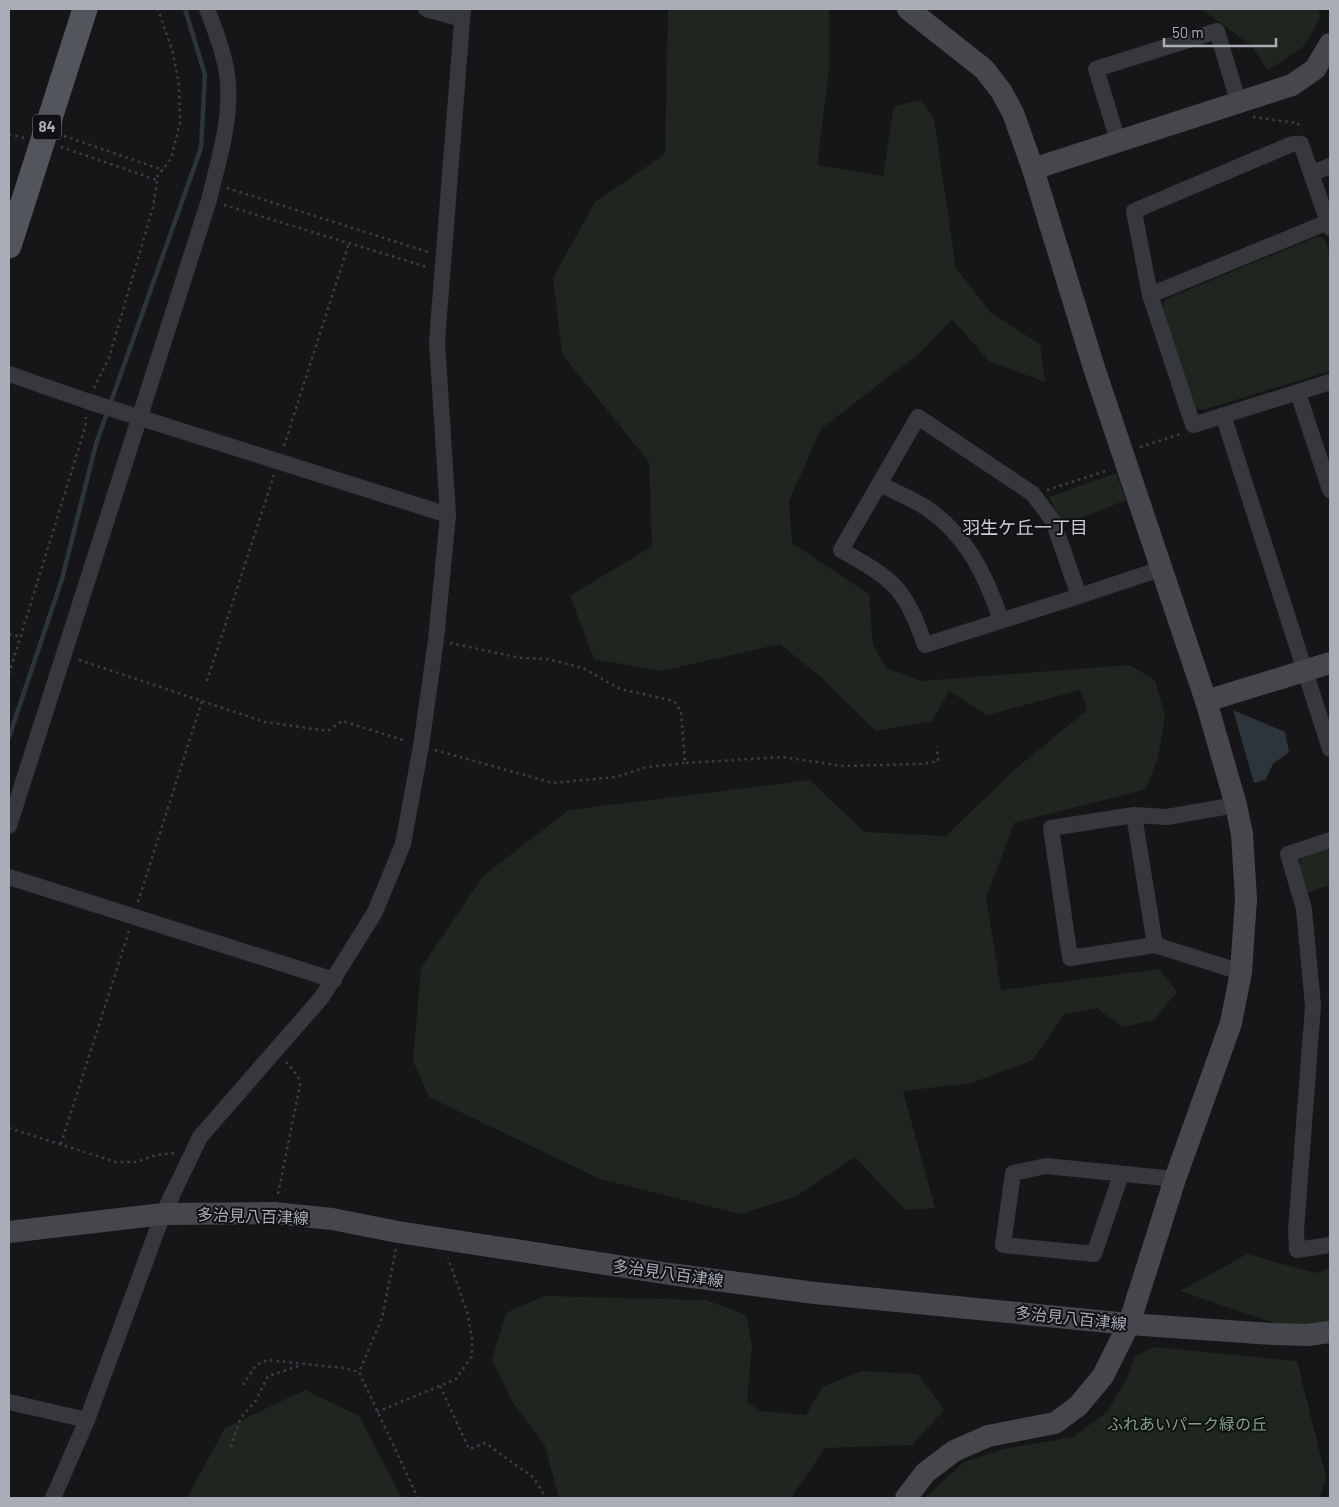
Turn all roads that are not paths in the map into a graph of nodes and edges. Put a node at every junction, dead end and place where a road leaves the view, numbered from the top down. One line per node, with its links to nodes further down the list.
1 (85, 9): 13 (main road, 84)
2 (207, 9): 19 (street)
3 (426, 9): 5 (street)
4 (908, 9): 10 (street)
5 (462, 14): 22 (street)
6 (1330, 44): 7 (street)
7 (1239, 104): 8 (street); 8 (street)
8 (1118, 141): 10 (street)
9 (1330, 166): 11 (street)
10 (1033, 169): 23 (street)
11 (1312, 173): 12 (street); 14 (street)
12 (1329, 225): 14 (street)
13 (9, 246)
14 (1150, 295): 18 (street)
15 (9, 374): 19 (street)
16 (1330, 382): 17 (street)
17 (1298, 392): 18 (street); 21 (street)
18 (1223, 415): 27 (street)
19 (138, 417): 22 (street); 32 (street)
20 (880, 484): 24 (street); 25 (street); 25 (street)
21 (1330, 490)
22 (448, 515): 37 (street)
23 (1161, 569): 24 (street); 28 (street)
24 (1079, 596): 25 (street)
25 (1001, 620)
26 (1330, 663): 27 (street)
27 (1306, 671): 28 (street); 29 (street)
28 (1206, 701): 30 (street)
29 (1330, 749)
30 (1236, 804): 31 (street); 36 (street)
31 (1134, 816): 35 (street); 35 (street)
32 (9, 826)
33 (1330, 840): 42 (street)
34 (9, 877): 37 (street)
35 (1155, 945): 36 (street)
36 (1241, 972): 39 (street)
37 (334, 980): 40 (street)
38 (1121, 1175): 38 (street); 39 (street)
39 (1175, 1179): 43 (street)
40 (163, 1214): 41 (street, 多治見八百津線); 43 (street, 多治見八百津線); 46 (street)
41 (9, 1232)
42 (1330, 1245)
43 (1129, 1324): 44 (street, 多治見八百津線); 48 (street)
44 (1330, 1332)
45 (9, 1402): 46 (street)
46 (87, 1420): 47 (street)
47 (53, 1498)
48 (906, 1498)

